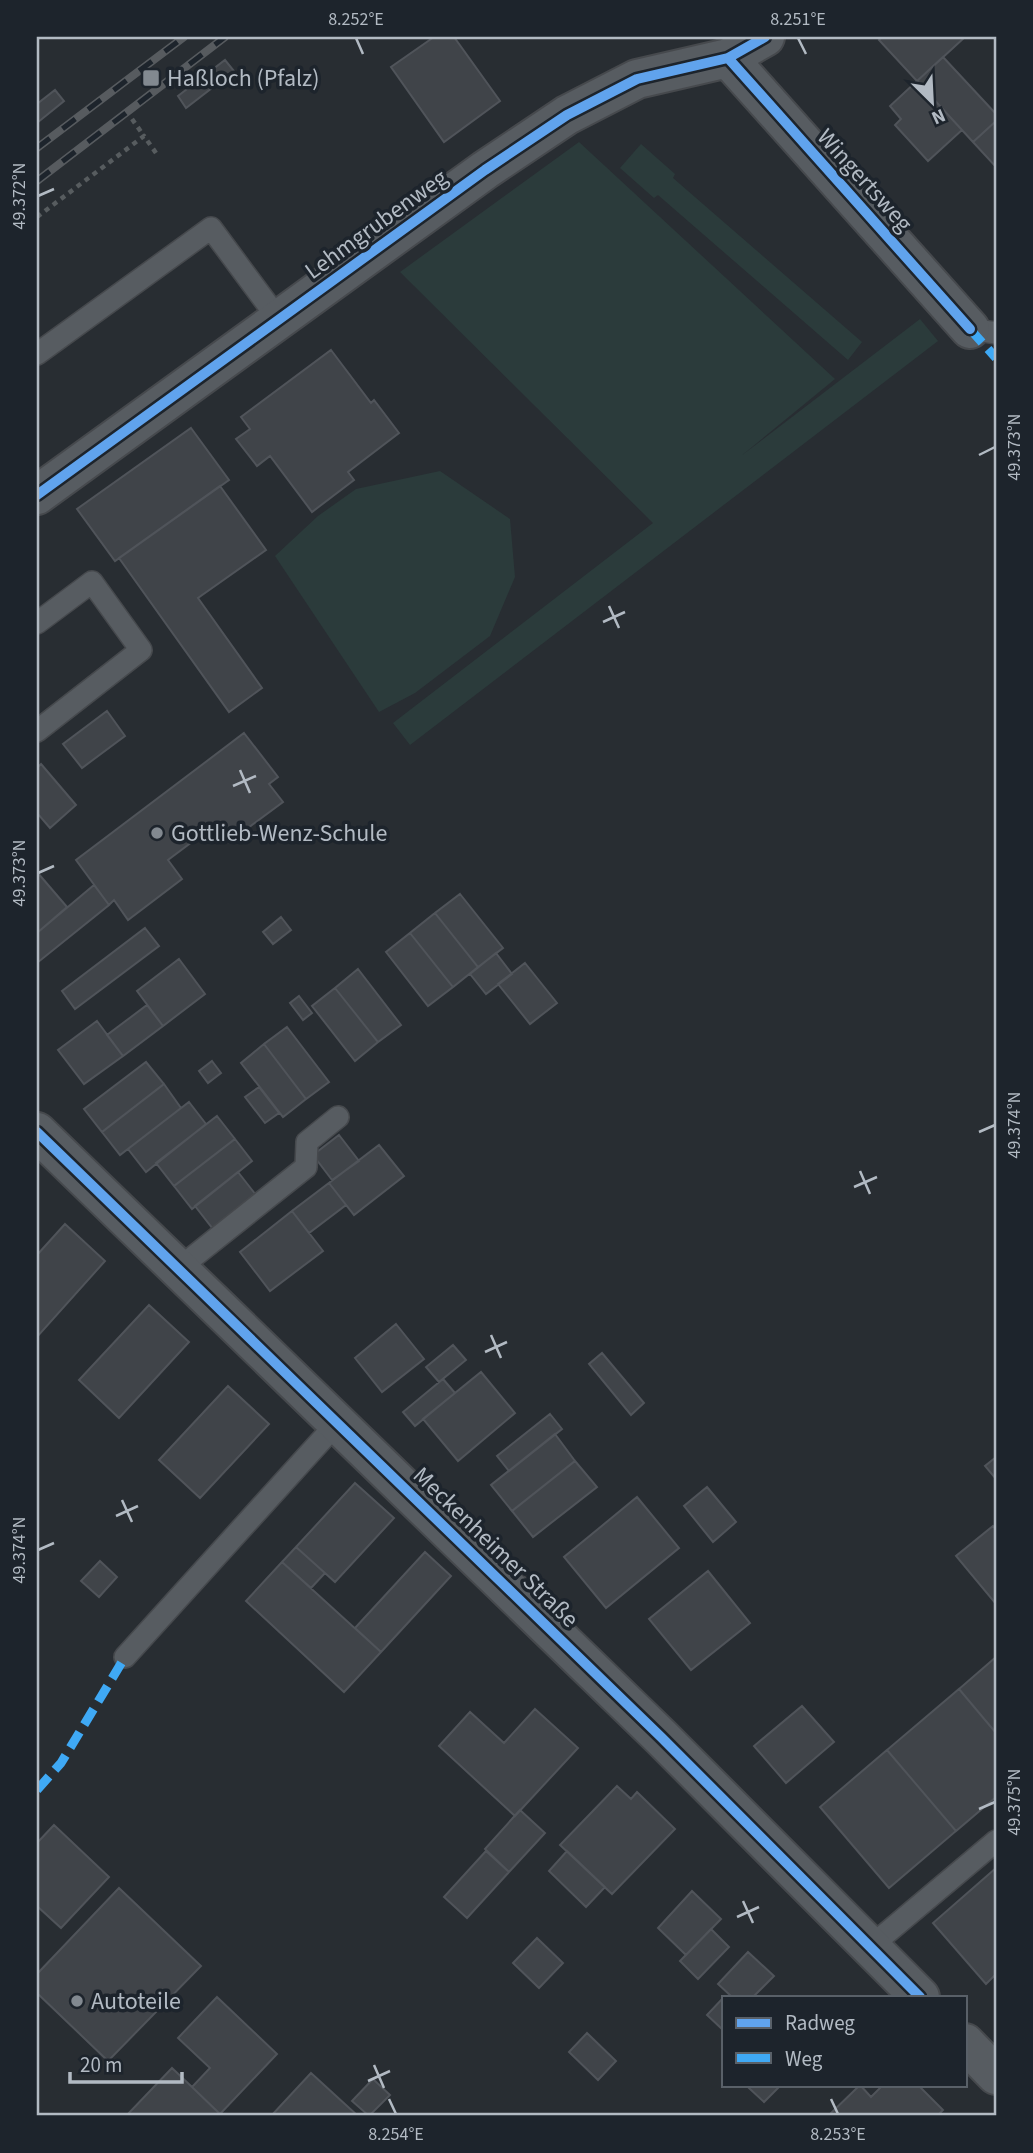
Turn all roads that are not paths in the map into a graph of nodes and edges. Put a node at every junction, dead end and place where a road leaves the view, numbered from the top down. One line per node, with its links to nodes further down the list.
1 (765, 37): 2 (street, Lehmgrubenweg)
2 (728, 58): 3 (street, Lehmgrubenweg); 4 (street, Wingertsweg)
3 (279, 320): 5 (lane); 6 (street, Lehmgrubenweg)
4 (983, 331)
5 (37, 354)
6 (37, 495)
7 (37, 623): 8 (lane)
8 (37, 731)
9 (338, 1117): 11 (lane)
10 (37, 1132): 11 (street, Meckenheimer Straße)
11 (178, 1269): 12 (street, Meckenheimer Straße)
12 (338, 1422): 13 (lane); 15 (street, Meckenheimer Straße)
13 (125, 1657)
14 (996, 1841): 15 (lane)
15 (870, 1947): 16 (street, Meckenheimer Straße)
16 (919, 1996)
17 (967, 2045): 18 (street)
18 (996, 2074)

